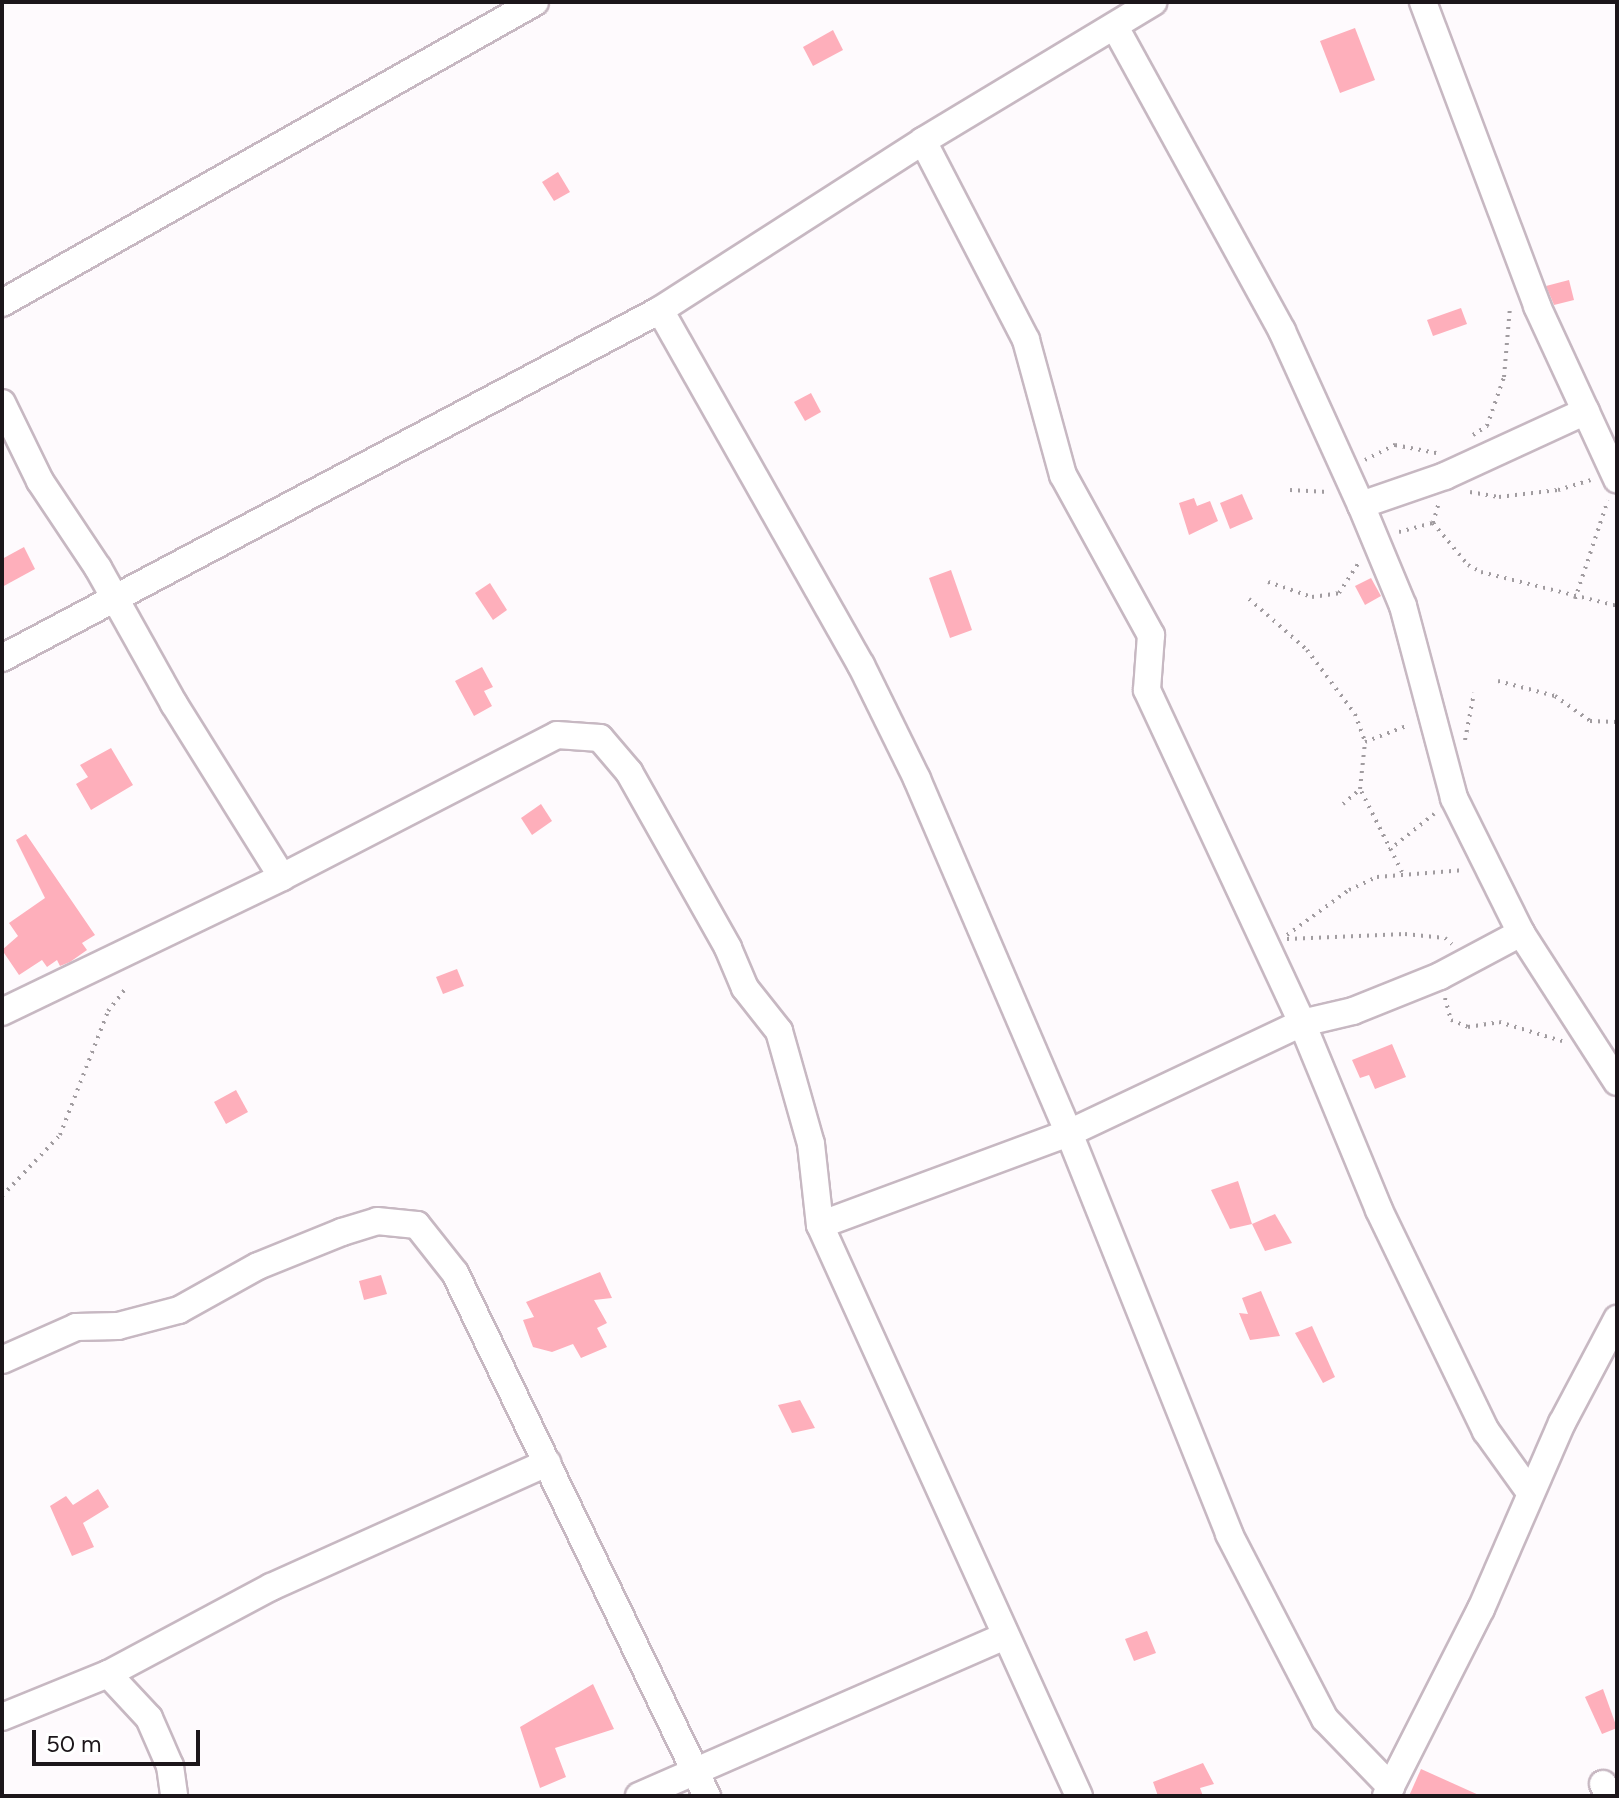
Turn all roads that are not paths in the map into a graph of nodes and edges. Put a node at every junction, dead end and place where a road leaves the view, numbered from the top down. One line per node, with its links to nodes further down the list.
1 (535, 2): 6 (street)
2 (1153, 2): 4 (street)
3 (1423, 2): 9 (street)
4 (1115, 27): 5 (street); 11 (street)
5 (923, 141): 7 (street); 17 (street)
6 (2, 303)
7 (660, 310): 12 (street); 19 (street)
8 (2, 403): 12 (street)
9 (1586, 411): 10 (street); 11 (street)
10 (1616, 476)
11 (1361, 505): 15 (street)
12 (118, 601): 13 (street); 14 (street)
13 (2, 658)
14 (282, 877): 16 (street); 20 (street)
15 (1521, 933): 17 (street); 18 (street)
16 (2, 1012)
17 (1302, 1023): 19 (street); 24 (street)
18 (1617, 1082)
19 (1069, 1133): 20 (street); 29 (street)
20 (820, 1225): 25 (street)
21 (1617, 1319): 24 (street)
22 (2, 1360): 23 (street)
23 (547, 1463): 26 (street); 28 (street)
24 (1529, 1491): 29 (street)
25 (1006, 1636): 28 (street); 33 (street)
26 (108, 1674): 27 (street); 30 (street)
27 (2, 1717)
28 (696, 1772): 31 (street); 32 (street)
29 (1389, 1792)
30 (174, 1796)
31 (639, 1796)
32 (707, 1796)
33 (1079, 1796)

